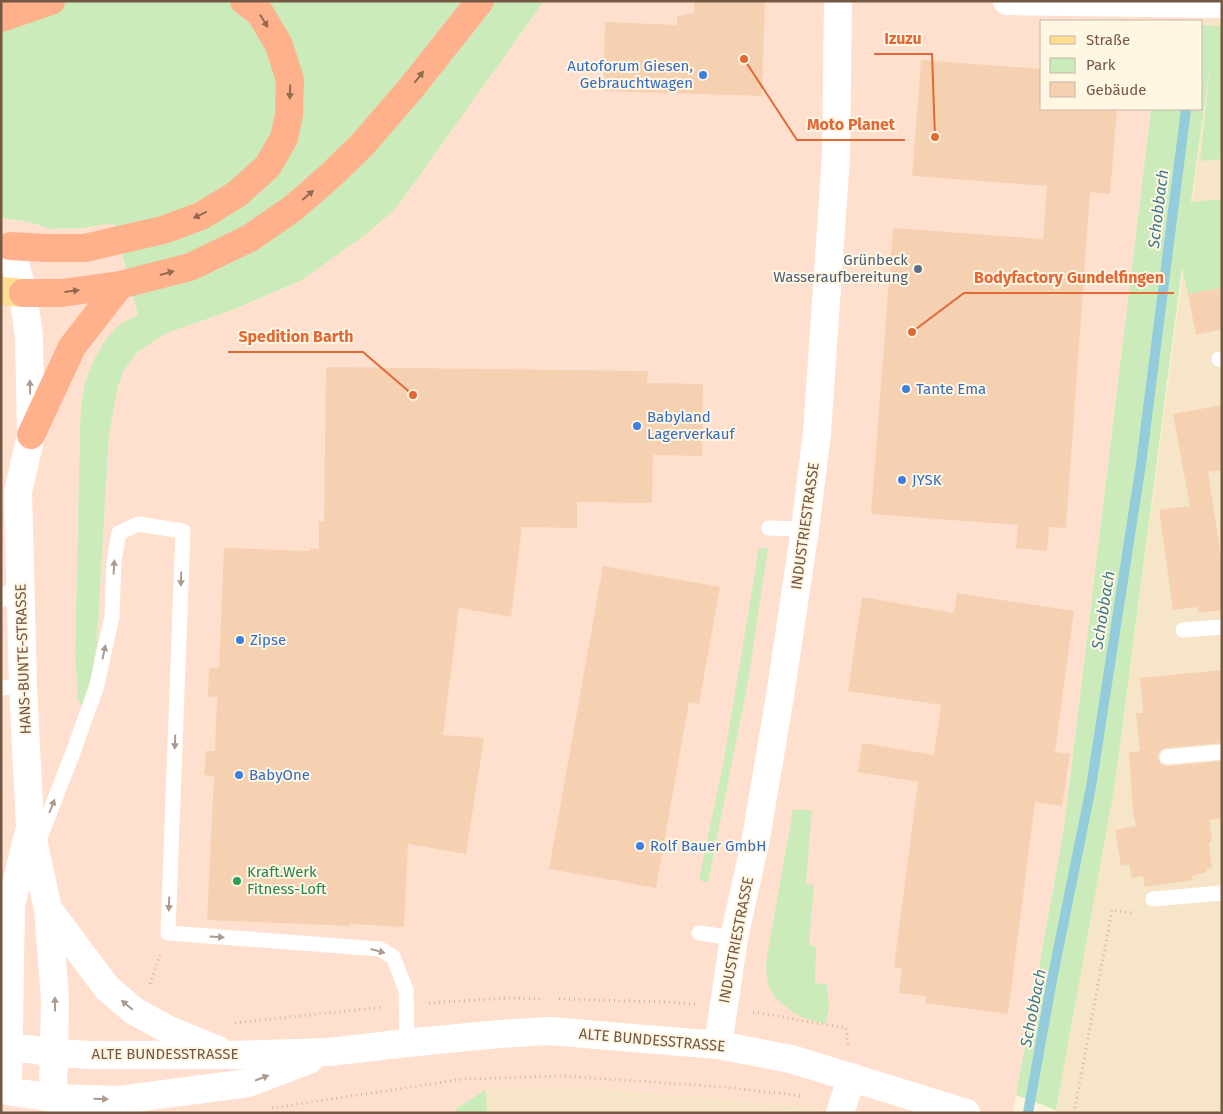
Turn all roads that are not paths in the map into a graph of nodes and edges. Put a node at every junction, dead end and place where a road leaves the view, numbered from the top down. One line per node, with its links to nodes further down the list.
1 (51, 1): 8 (highway)
2 (244, 1): 9 (highway, one-way to 9)
3 (480, 1): 10 (highway, one-way to 3)
4 (838, 1): 16 (street, INDUSTRIESTRASSE)
5 (1007, 1): 6 (street)
6 (1050, 2): 7 (street)
7 (1221, 4)
8 (1, 18)
9 (6, 245): 11 (street, HANS-BUNTE-STRASSE)
10 (120, 285): 11 (highway, one-way to 10); 12 (highway)
11 (12, 292): 12 (street, HANS-BUNTE-STRASSE, one-way to 11)
12 (31, 436): 14 (street, HANS-BUNTE-STRASSE)
13 (1, 465): 14 (street)
14 (18, 492): 17 (street, HANS-BUNTE-STRASSE)
15 (769, 528): 16 (lane)
16 (805, 529): 29 (street, INDUSTRIESTRASSE)
17 (11, 591): 20 (street, HANS-BUNTE-STRASSE)
18 (1222, 627): 19 (lane)
19 (1182, 630)
20 (12, 687): 23 (street, HANS-BUNTE-STRASSE)
21 (1222, 752): 22 (lane)
22 (1166, 757)
23 (32, 838): 26 (street, HANS-BUNTE-STRASSE); 27 (street, HANS-BUNTE-STRASSE); 30 (lane, one-way to 30)
24 (1222, 893): 25 (lane)
25 (1153, 899)
26 (48, 909): 34 (street, HANS-BUNTE-STRASSE, one-way to 26); 35 (street, one-way to 26)
27 (6, 911): 32 (street, HANS-BUNTE-STRASSE)
28 (699, 933): 29 (lane)
29 (734, 938): 31 (street, INDUSTRIESTRASSE)
30 (407, 1042): 31 (street, ALTE BUNDESSTRASSE); 33 (street, ALTE BUNDESSTRASSE)
31 (718, 1045): 37 (street, ALTE BUNDESSTRASSE)
32 (5, 1046): 34 (street, ALTE BUNDESSTRASSE); 36 (street, HANS-BUNTE-STRASSE)
33 (329, 1052): 35 (street, ALTE BUNDESSTRASSE); 38 (street, ALTE BUNDESSTRASSE, one-way to 33)
34 (55, 1053): 35 (street, ALTE BUNDESSTRASSE); 38 (street, HANS-BUNTE-STRASSE)
35 (231, 1055)
36 (4, 1090): 38 (street, ALTE BUNDESSTRASSE)
37 (845, 1097): 39 (street, ALTE BUNDESSTRASSE)
38 (53, 1098)
39 (966, 1113)

